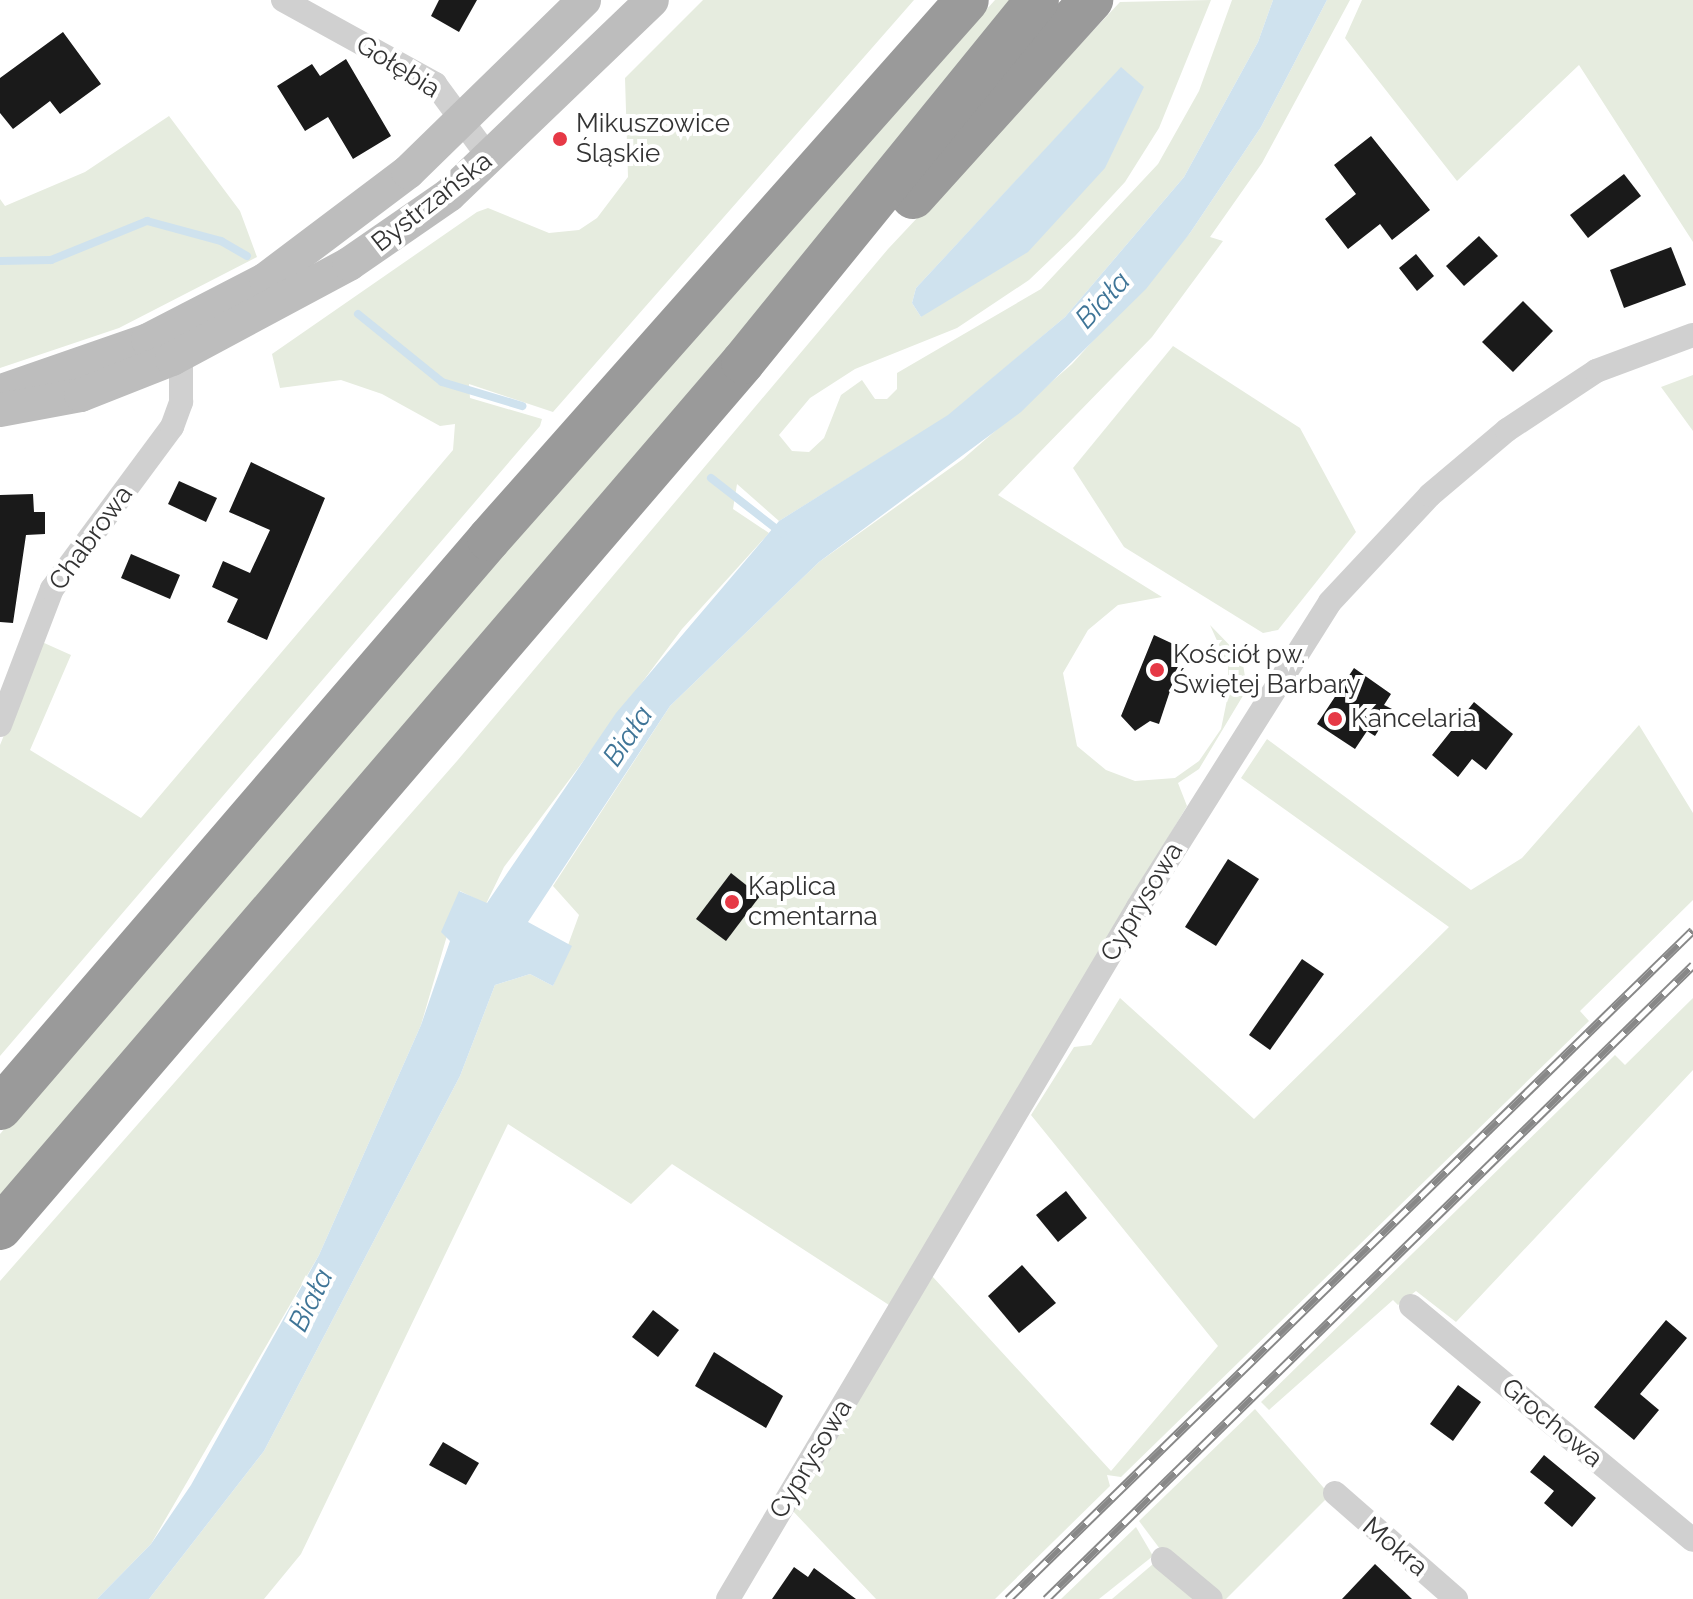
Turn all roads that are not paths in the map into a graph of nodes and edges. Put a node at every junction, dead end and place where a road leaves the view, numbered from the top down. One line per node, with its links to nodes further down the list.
1 (283, 0): 7 (street, Gołębia)
2 (584, 0): 7 (main road, Bystrzańska)
3 (652, 0): 8 (main road, Bystrzańska)
4 (967, 0): 16 (highway)
5 (1037, 0): 12 (highway)
6 (1091, 0): 12 (highway)
7 (463, 119): 8 (street, Gołębia); 9 (main road, Bystrzańska)
8 (490, 159): 11 (main road, Bystrzańska)
9 (192, 321): 11 (street); 13 (main road, Bystrzańska)
10 (1693, 335): 22 (street, Cyprysowa)
11 (178, 356): 14 (main road, Bystrzańska); 15 (street, Chabrowa)
12 (743, 362): 17 (highway)
13 (0, 391)
14 (0, 410)
15 (0, 725)
16 (0, 1108)
17 (0, 1228)
18 (1411, 1306): 20 (street, Grochowa)
19 (1335, 1493): 24 (street, Mokra)
20 (1693, 1540)
21 (1163, 1559): 23 (street)
22 (728, 1599)
23 (1211, 1599)
24 (1456, 1599)

